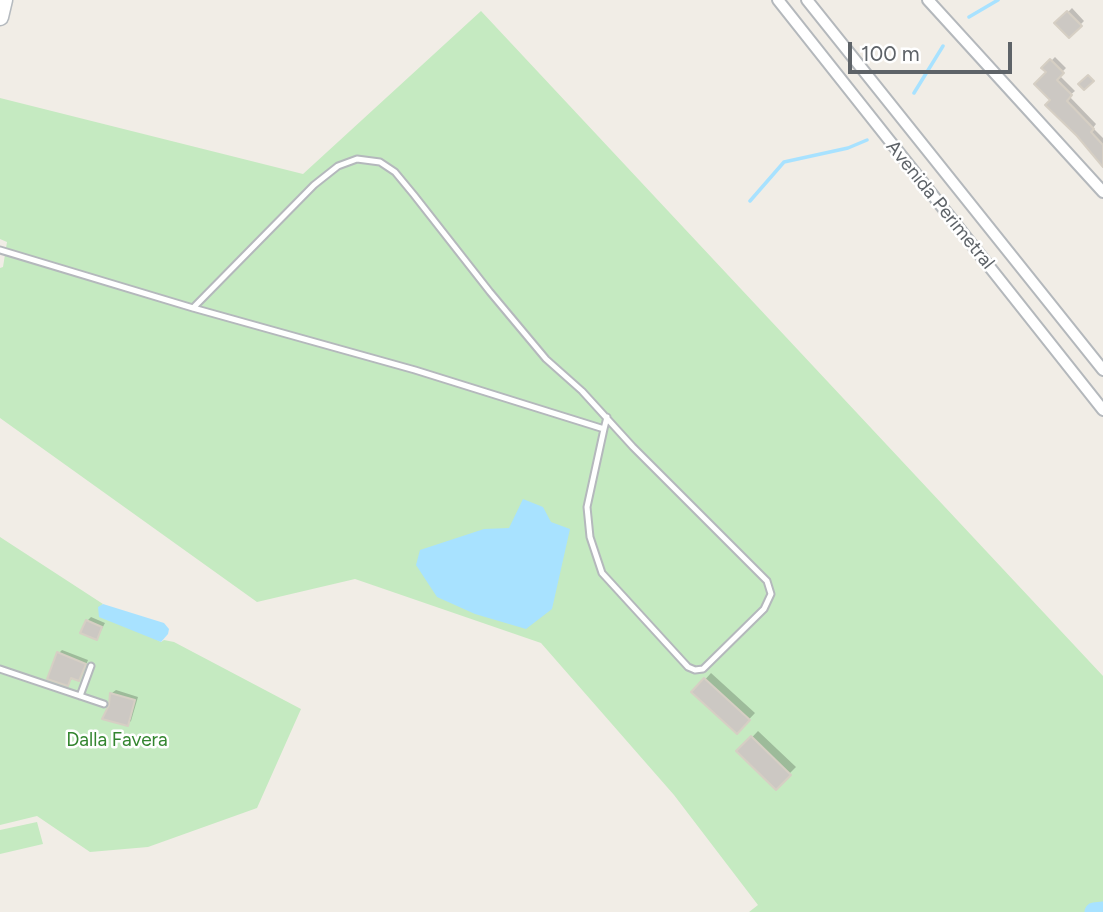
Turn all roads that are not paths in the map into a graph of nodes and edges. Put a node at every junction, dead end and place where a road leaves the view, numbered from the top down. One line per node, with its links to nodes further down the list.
1 (4, 0): 5 (street)
2 (778, 0): 10 (street, Avenida Perimetral)
3 (807, 0): 9 (street, Avenida Perimetral)
4 (928, 0): 6 (street)
5 (0, 17)
6 (1103, 192)
7 (0, 250): 8 (lane)
8 (192, 308): 11 (lane); 12 (lane)
9 (1103, 370)
10 (1103, 410)
11 (607, 416): 12 (lane); 12 (lane)
12 (604, 429)
13 (91, 666): 15 (lane)
14 (0, 669): 15 (lane)
15 (80, 696): 16 (lane)
16 (104, 704)

